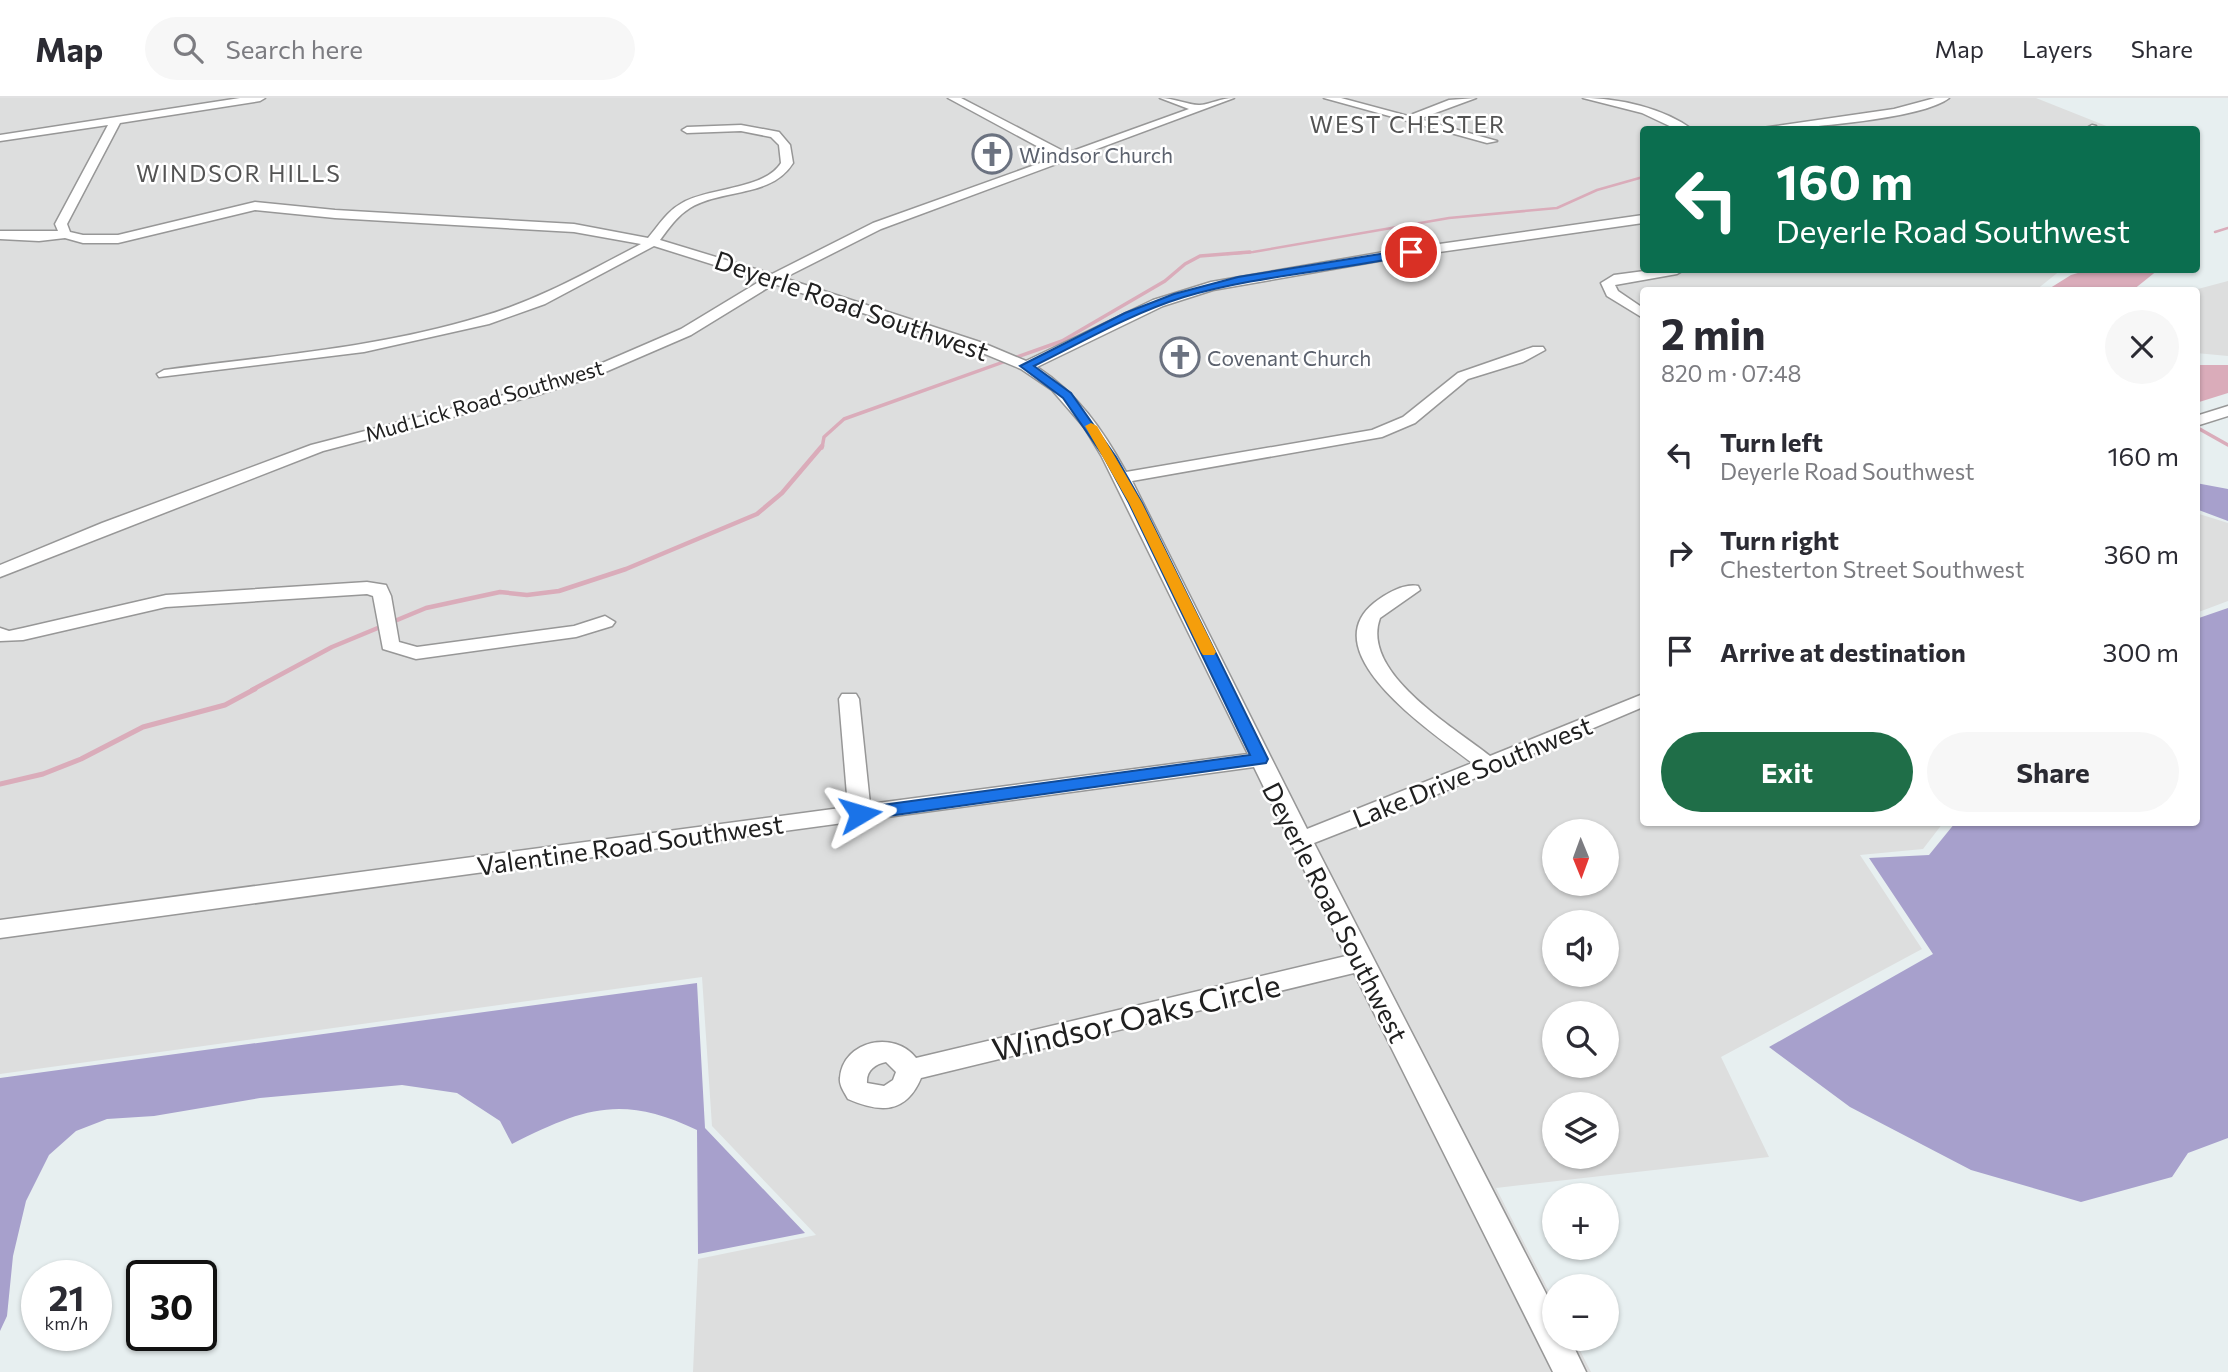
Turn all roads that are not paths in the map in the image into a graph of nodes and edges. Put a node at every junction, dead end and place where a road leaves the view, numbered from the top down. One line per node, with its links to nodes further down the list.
1 (260, 98): 11 (street)
2 (953, 98): 17 (street)
3 (1165, 98): 9 (street)
4 (1230, 98): 9 (street, Mud Lick Road Southwest)
5 (1329, 98): 10 (street)
6 (1471, 98): 10 (street)
7 (1588, 98): 12 (street)
8 (1944, 98): 13 (street)
9 (1200, 109): 17 (street, Mud Lick Road Southwest)
10 (1409, 119): 16 (street)
11 (116, 120): 15 (street); 19 (street)
12 (1679, 126)
13 (1785, 126)
14 (687, 130): 21 (street)
15 (0, 138)
16 (1492, 141)
17 (1066, 157): 23 (street, Mud Lick Road Southwest)
18 (1640, 219): 26 (street)
19 (65, 234): 20 (street, Deyerle Road Southwest); 21 (street, Deyerle Road Southwest)
20 (0, 235)
21 (653, 241): 23 (street, Deyerle Road Southwest); 27 (street)
22 (1655, 273): 24 (street)
23 (774, 279): 26 (street, Deyerle Road Southwest); 31 (street, Mud Lick Road Southwest)
24 (1640, 312)
25 (1538, 350): 30 (street)
26 (1016, 362): 30 (street, Deyerle Road Southwest)
27 (164, 374)
28 (2228, 411): 29 (street)
29 (2200, 420)
30 (1121, 478): 37 (street, Deyerle Road Southwest)
31 (0, 572)
32 (1410, 590): 38 (street)
33 (605, 622): 34 (street)
34 (0, 635)
35 (849, 699): 39 (street)
36 (1640, 701): 38 (street, Lake Drive Southwest)
37 (1260, 759): 39 (street, Valentine Road Southwest); 40 (street, Deyerle Road Southwest)
38 (1488, 765): 40 (street, Lake Drive Southwest)
39 (860, 814): 41 (street, Valentine Road Southwest)
40 (1299, 839): 42 (street, Deyerle Road Southwest)
41 (0, 929)
42 (1361, 962): 43 (street, Windsor Oaks Circle); 44 (street, Deyerle Road Southwest)
43 (910, 1070)
44 (1561, 1368)

